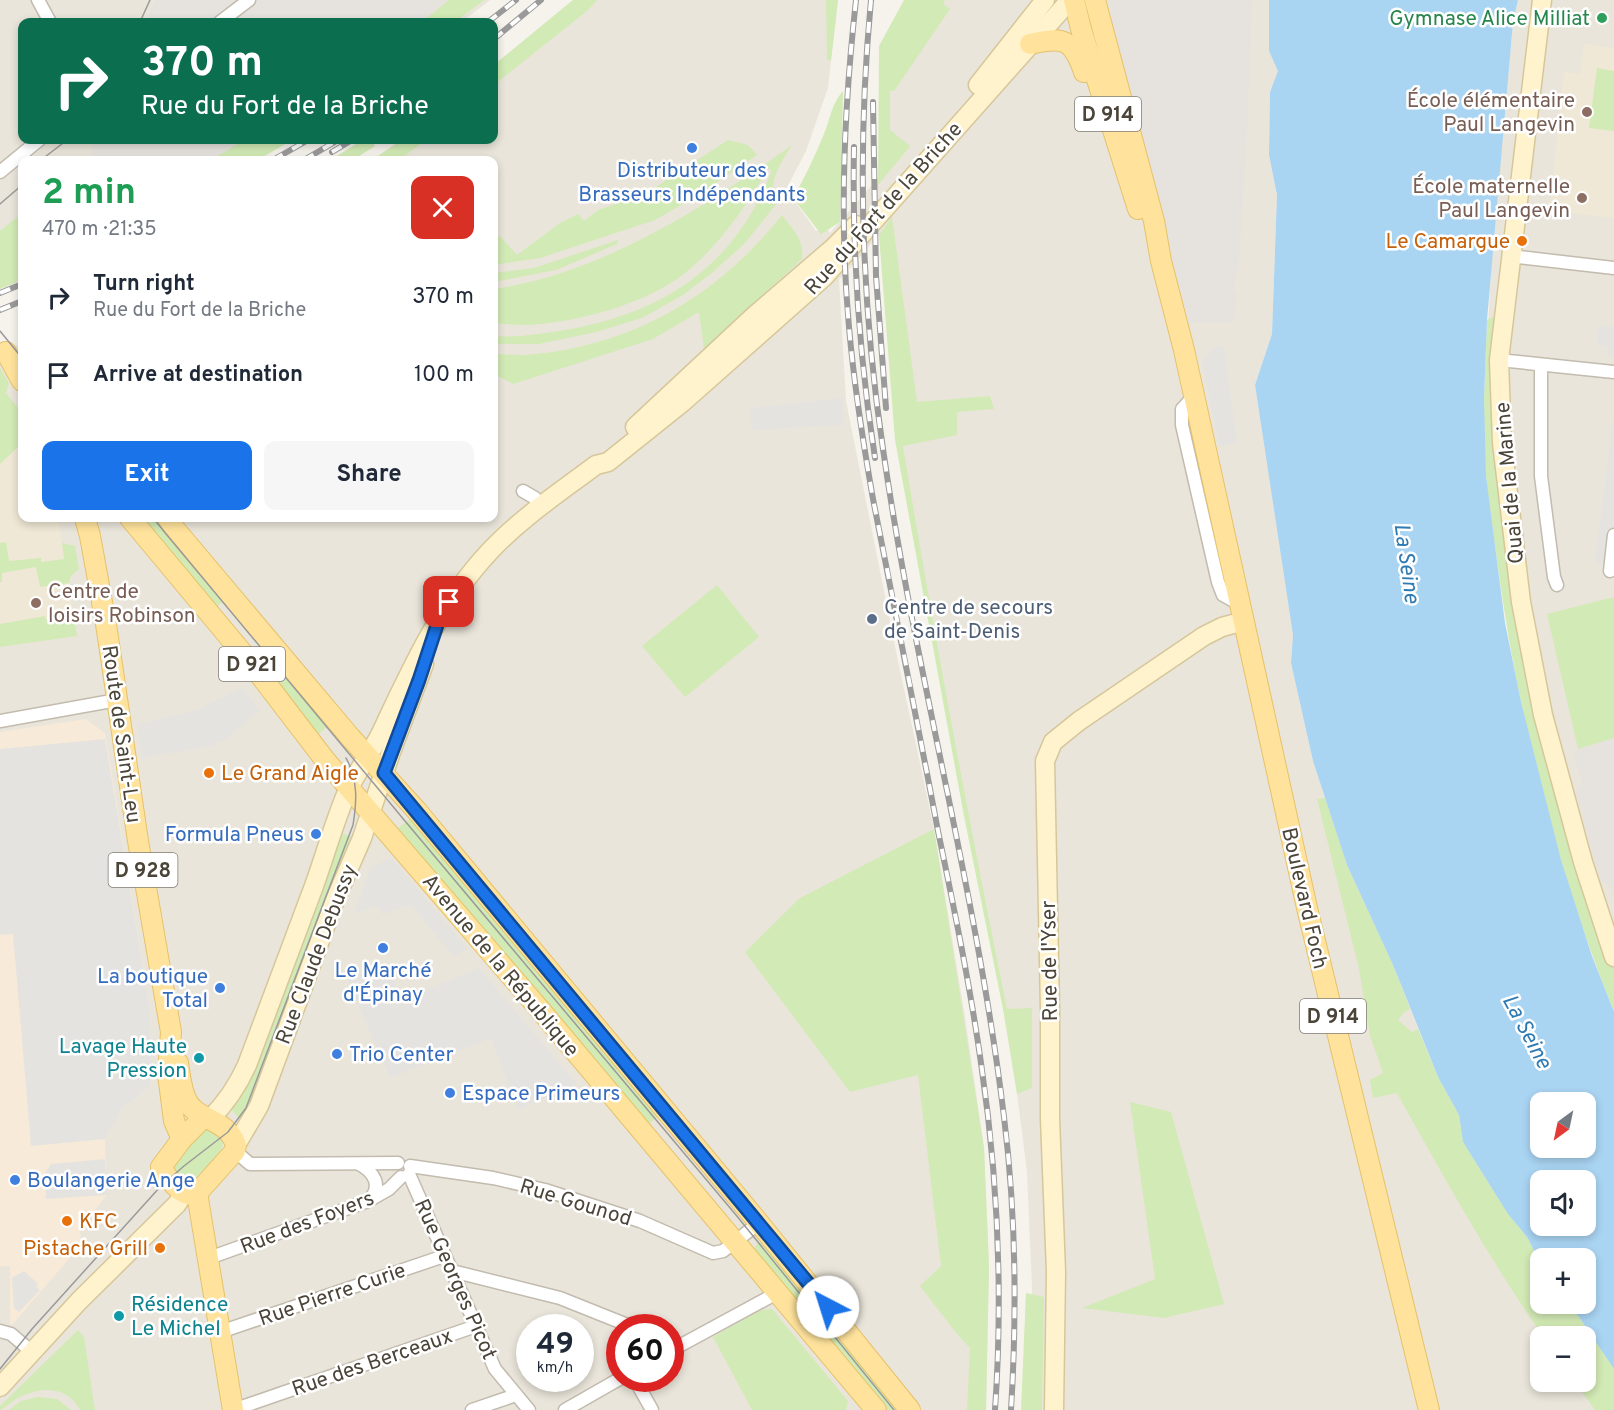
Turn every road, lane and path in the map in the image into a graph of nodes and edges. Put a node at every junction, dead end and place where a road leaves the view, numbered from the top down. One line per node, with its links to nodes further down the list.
1 (38, 0): 7 (street)
2 (249, 0): 8 (street)
3 (1045, 0): 23 (main road, Rue du Fort de la Briche)
4 (1072, 0): 9 (main road, Rue du Fort de la Briche); 10 (main road, D 914)
5 (1095, 0): 16 (main road, D 914)
6 (1542, 0): 15 (main road, Quai de la Marine)
7 (48, 18)
8 (225, 18)
9 (1030, 44): 10 (main road); 23 (main road, Rue du Fort de la Briche)
10 (1104, 103): 16 (main road, D 914)
11 (34, 144): 12 (street)
12 (19, 156)
13 (18, 157): 14 (street)
14 (0, 171)
15 (1510, 256): 17 (street); 18 (main road, Quai de la Marine)
16 (1161, 261): 32 (main road, Boulevard Foch / D 914)
17 (1614, 268)
18 (1499, 360): 20 (street); 40 (main road, Quai de la Marine)
19 (18, 365): 22 (main road)
20 (1540, 365): 21 (street); 31 (street)
21 (1614, 372)
22 (18, 374)
23 (596, 465): 25 (main road, Rue du Fort de la Briche)
24 (523, 491): 25 (street)
25 (540, 507): 33 (main road, Rue du Fort de la Briche)
26 (133, 522): 38 (main road, Avenue de la République / D 921)
27 (170, 522): 36 (main road, Avenue de la République / D 921)
28 (90, 524): 34 (main road, Route de Saint-Leu / D 928)
29 (1614, 535): 30 (street)
30 (1610, 571)
31 (1557, 585)
32 (1243, 613): 72 (main road, Rue de l'Yser); 73 (main road, Boulevard Foch / D 914)
33 (439, 619): 36 (main road, Rue du Fort de la Briche); 37 (main road, Rue du Fort de la Briche)
34 (117, 700): 35 (street); 41 (main road, Route de Saint-Leu / D 928)
35 (0, 721)
36 (371, 750): 37 (main road, Avenue de la République / D 921); 38 (main road, Rue Claude Debussy)
37 (386, 766): 39 (main road, Rue Claude Debussy); 49 (main road, Avenue de la République / D 921)
38 (349, 788): 39 (main road, Avenue de la République / D 921); 42 (main road, Rue Claude Debussy)
39 (371, 813): 44 (main road, Rue Claude Debussy); 50 (main road, Avenue de la République / D 921)
40 (1614, 957)
41 (171, 1039): 42 (main road, Route de Saint-Leu / D 928); 43 (main road, Route de Saint-Leu / D 928)
42 (207, 1118): 43 (main road); 44 (main road, D 928)
43 (182, 1139): 47 (main road)
44 (236, 1148): 45 (street, Rue Gounod); 47 (main road)
45 (359, 1164): 46 (street, Rue Gounod); 48 (street)
46 (404, 1170): 48 (street, Rue des Foyers); 50 (street, Rue Gounod); 51 (street, Rue Georges Picot)
47 (190, 1193): 52 (main road); 60 (main road)
48 (368, 1201): 52 (street, Rue des Foyers)
49 (759, 1223): 50 (street); 71 (main road, Avenue de la République / D 921)
50 (734, 1243): 54 (main road, Avenue de la République / D 921)
51 (444, 1256): 53 (street, Rue Georges Picot); 58 (street, Rue Pierre Curie)
52 (209, 1258): 58 (main road)
53 (452, 1271): 55 (street); 56 (street, Rue Georges Picot)
54 (777, 1293): 59 (street); 65 (main road, Avenue de la République / D 921)
55 (606, 1316)
56 (476, 1326): 64 (street, Rue Georges Picot); 66 (street, Rue des Berceaux)
57 (5, 1332): 60 (street)
58 (220, 1332): 66 (main road)
59 (684, 1341)
60 (32, 1352): 61 (main road)
61 (0, 1387)
62 (606, 1387): 69 (street)
63 (642, 1392): 70 (street)
64 (516, 1395): 67 (street); 68 (street, Rue Georges Picot)
65 (868, 1408)
66 (233, 1410)
67 (472, 1410)
68 (530, 1410)
69 (565, 1410)
70 (652, 1410)
71 (910, 1410)
72 (1054, 1410)
73 (1429, 1410)

